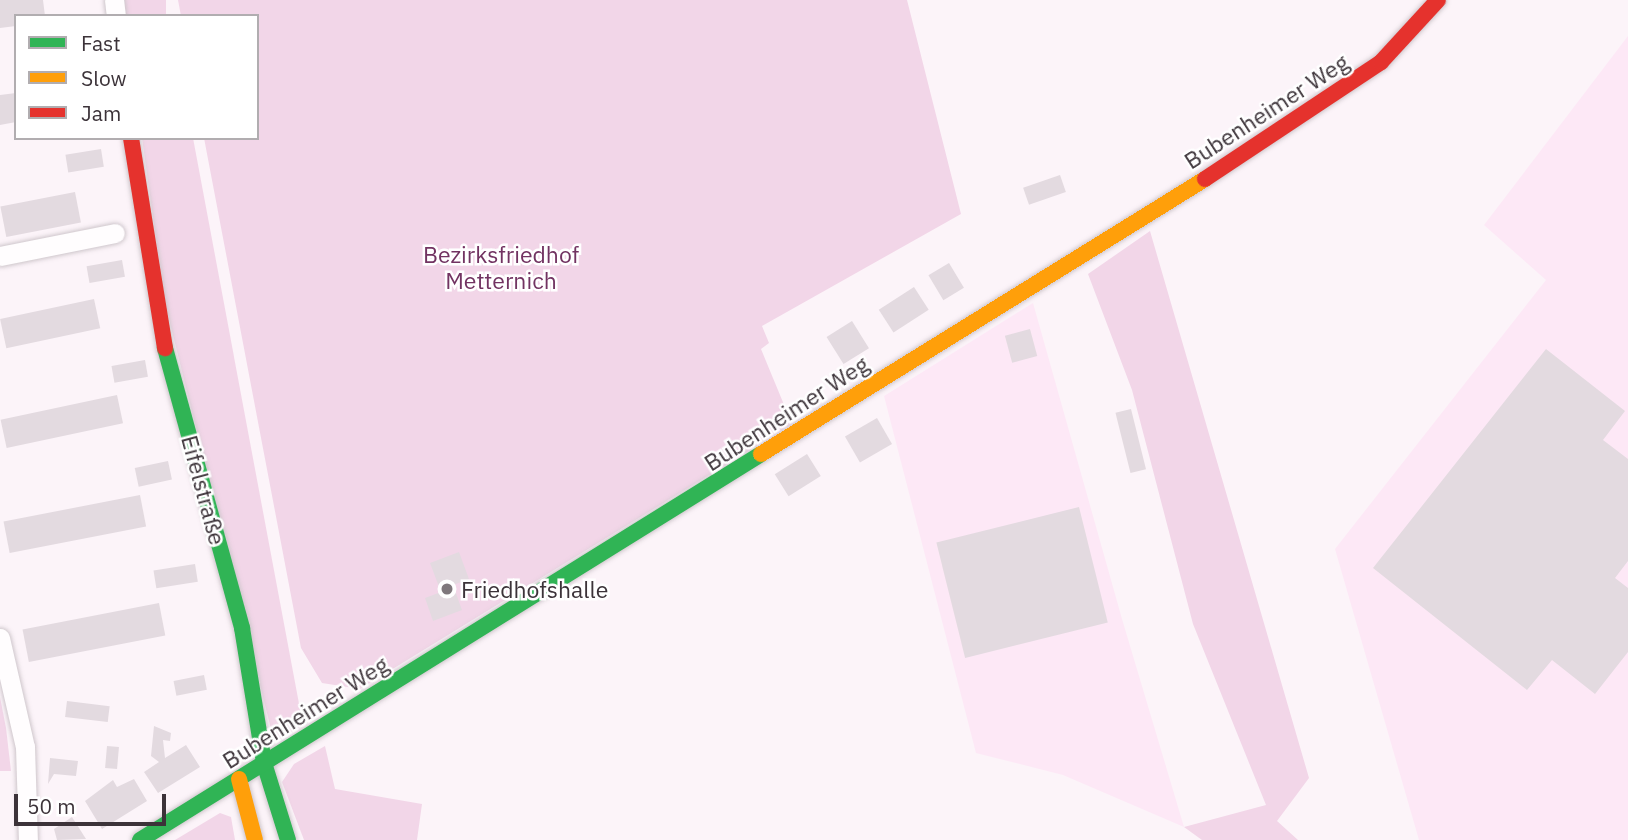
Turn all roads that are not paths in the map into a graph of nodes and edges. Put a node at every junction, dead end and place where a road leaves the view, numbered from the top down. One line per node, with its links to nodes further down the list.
1 (1438, 0): 7 (street, Bubenheimer Weg)
2 (131, 140): 7 (street, Eifelstraße)
3 (115, 233): 4 (street)
4 (0, 256)
5 (0, 638): 6 (street)
6 (2, 662): 9 (street)
7 (264, 763): 8 (street, Bubenheimer Weg); 12 (street, Eifelstraße)
8 (239, 779): 10 (street, Bubenheimer Weg); 11 (street)
9 (28, 840)
10 (140, 840)
11 (255, 840)
12 (288, 840)

